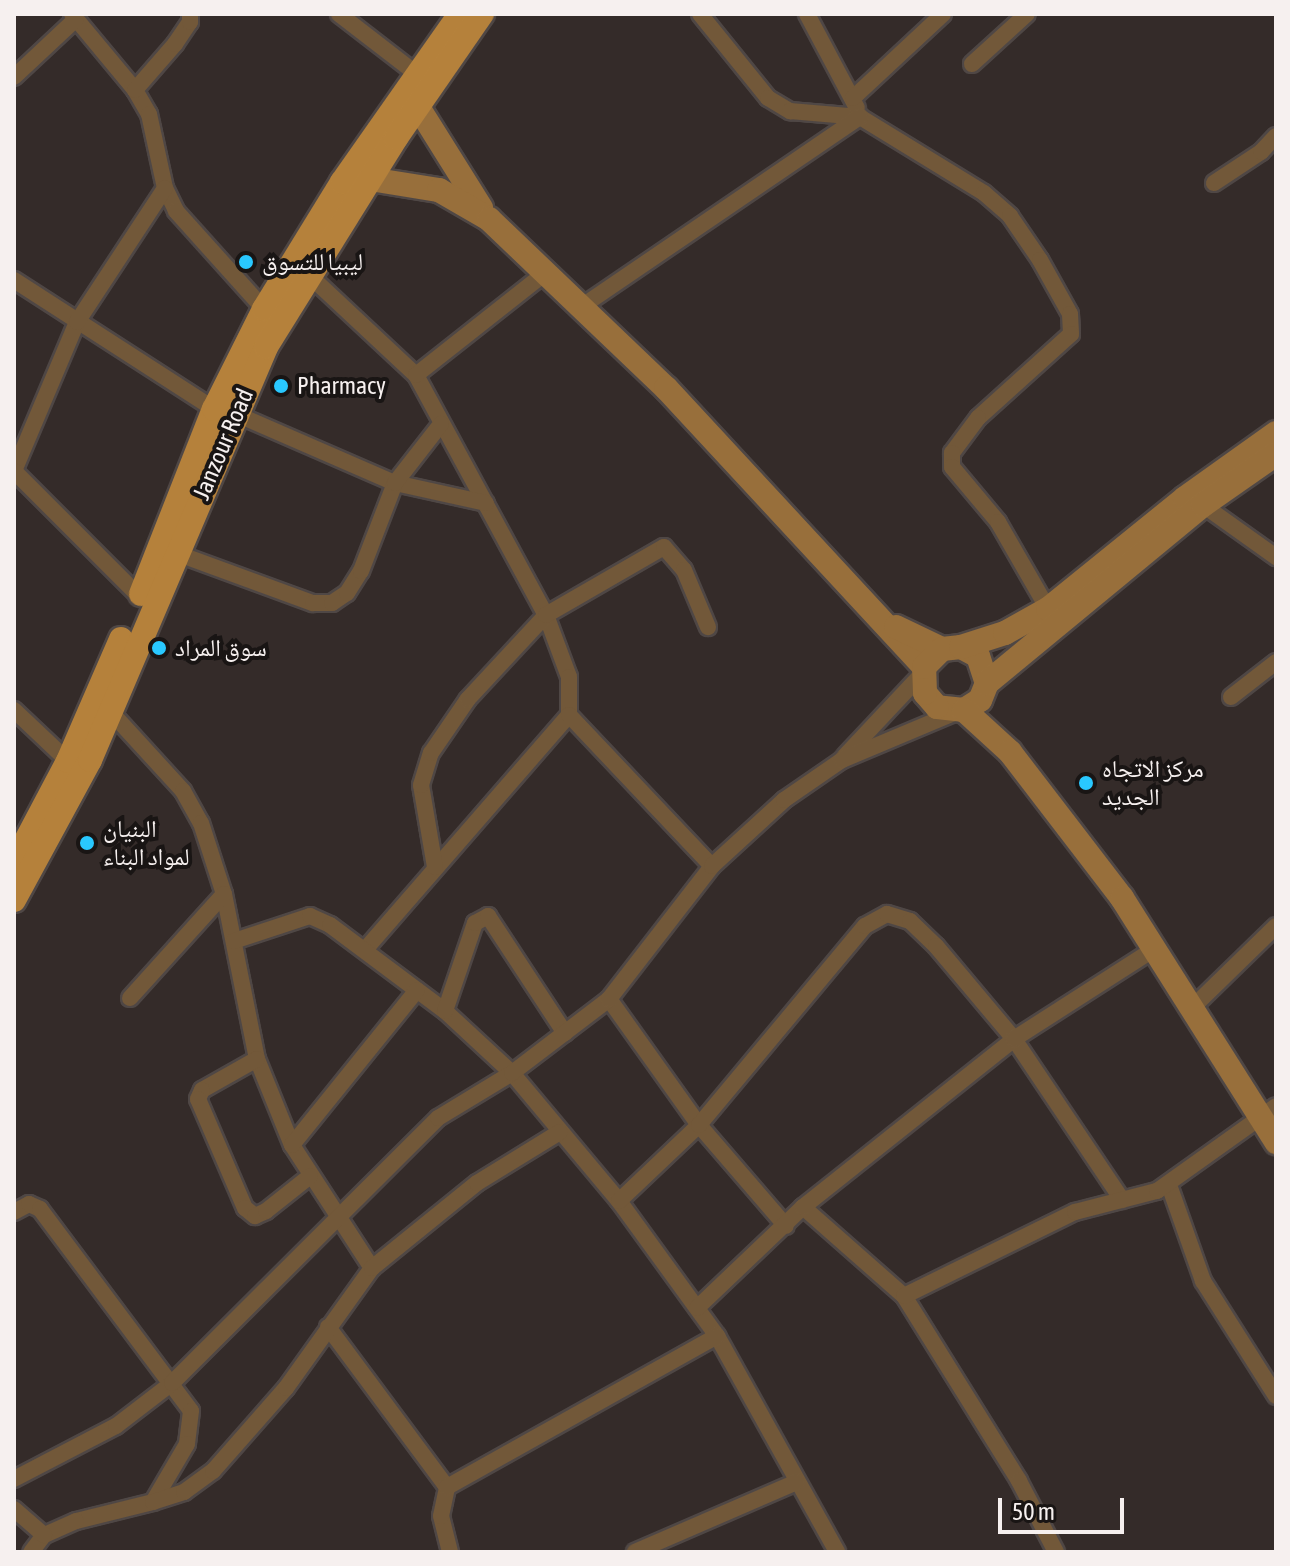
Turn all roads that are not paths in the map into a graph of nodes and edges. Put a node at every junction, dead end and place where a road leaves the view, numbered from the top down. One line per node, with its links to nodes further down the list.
1 (190, 14): 13 (street)
2 (339, 14): 11 (street)
3 (460, 14): 11 (main road, Janzour Road)
4 (482, 14): 15 (main road, Janzour Road)
5 (700, 14): 16 (street)
6 (807, 14): 14 (street)
7 (943, 14): 14 (street)
8 (1027, 14): 10 (street)
9 (74, 16): 12 (street); 13 (street)
10 (972, 64)
11 (418, 75): 26 (main road, Janzour Road)
12 (14, 77)
13 (135, 90): 20 (street)
14 (853, 98): 16 (street)
15 (418, 107): 18 (main road, Janzour Road); 21 (street)
16 (860, 117): 25 (street); 40 (street)
17 (1276, 136): 19 (street)
18 (370, 179): 21 (street); 23 (main road, Janzour Road)
19 (1214, 183)
20 (165, 188): 26 (street); 27 (street)
21 (489, 219): 22 (street)
22 (545, 273): 25 (street); 28 (street)
23 (309, 275): 28 (street); 29 (main road, Janzour Road)
24 (14, 280): 27 (street)
25 (581, 307): 42 (street)
26 (264, 309): 29 (main road, Janzour Road)
27 (77, 322): 29 (street); 33 (street)
28 (416, 375): 30 (street)
29 (225, 412): 34 (street); 37 (main road, Janzour Road); 39 (main road, Janzour Road)
30 (441, 424): 34 (street); 35 (street)
31 (1276, 433): 40 (street)
32 (1276, 454): 36 (street)
33 (14, 471): 39 (street)
34 (395, 483): 35 (street); 37 (street)
35 (486, 503): 41 (street)
36 (1203, 505): 38 (street); 47 (street)
37 (176, 553): 50 (main road, Janzour Road)
38 (1276, 557)
39 (140, 597): 55 (main road, Janzour Road)
40 (1048, 609): 44 (street)
41 (546, 615): 43 (street); 52 (street); 58 (street)
42 (888, 623): 44 (street); 46 (street)
43 (708, 627)
44 (952, 648): 46 (street); 47 (street)
45 (1276, 662): 48 (street)
46 (923, 670): 51 (street); 54 (street)
47 (986, 688): 51 (street); 53 (street)
48 (1231, 697)
49 (14, 710): 55 (street)
50 (109, 710): 59 (street); 60 (main road, Janzour Road)
51 (960, 711): 53 (street); 54 (street)
52 (569, 715): 57 (street); 58 (street)
53 (1010, 752): 63 (street)
54 (842, 760): 57 (street)
55 (68, 761): 56 (main road, Janzour Road)
56 (14, 863)
57 (712, 866): 67 (street)
58 (435, 867): 64 (street)
59 (224, 894): 62 (street); 66 (street)
60 (14, 900)
61 (1276, 926): 68 (street)
62 (234, 941): 64 (street); 72 (street)
63 (1154, 949): 68 (street); 71 (street)
64 (365, 950): 65 (street)
65 (417, 990): 69 (street); 78 (street)
66 (130, 998)
67 (609, 999): 70 (street); 75 (street)
68 (1192, 1008): 74 (street)
69 (445, 1011): 70 (street); 73 (street)
70 (565, 1033): 73 (street)
71 (1014, 1039): 75 (street); 81 (street); 83 (street)
72 (257, 1059): 78 (street); 79 (street)
73 (512, 1073): 76 (street); 85 (street)
74 (1268, 1111): 77 (street); 80 (street)
75 (699, 1125): 82 (street); 86 (street)
76 (560, 1132): 82 (street); 87 (street)
77 (1276, 1142)
78 (292, 1145): 79 (street)
79 (310, 1176): 85 (street)
80 (1169, 1185): 81 (street); 93 (street)
81 (1122, 1200): 88 (street)
82 (619, 1201): 89 (street)
83 (803, 1207): 86 (street); 88 (street)
84 (14, 1212): 92 (street)
85 (341, 1218): 87 (street); 92 (street)
86 (786, 1226): 89 (street)
87 (372, 1268): 90 (street)
88 (904, 1296): 104 (street)
89 (697, 1308): 91 (street)
90 (328, 1327): 96 (street); 97 (street)
91 (717, 1336): 95 (street); 96 (street)
92 (172, 1383): 94 (street); 97 (street)
93 (1276, 1396)
94 (14, 1479)
95 (797, 1482): 102 (street); 103 (street)
96 (447, 1487): 101 (street)
97 (153, 1502): 99 (street)
98 (14, 1509): 99 (street)
99 (44, 1535): 100 (street)
100 (31, 1552)
101 (450, 1552)
102 (635, 1552)
103 (837, 1552)
104 (1056, 1552)

